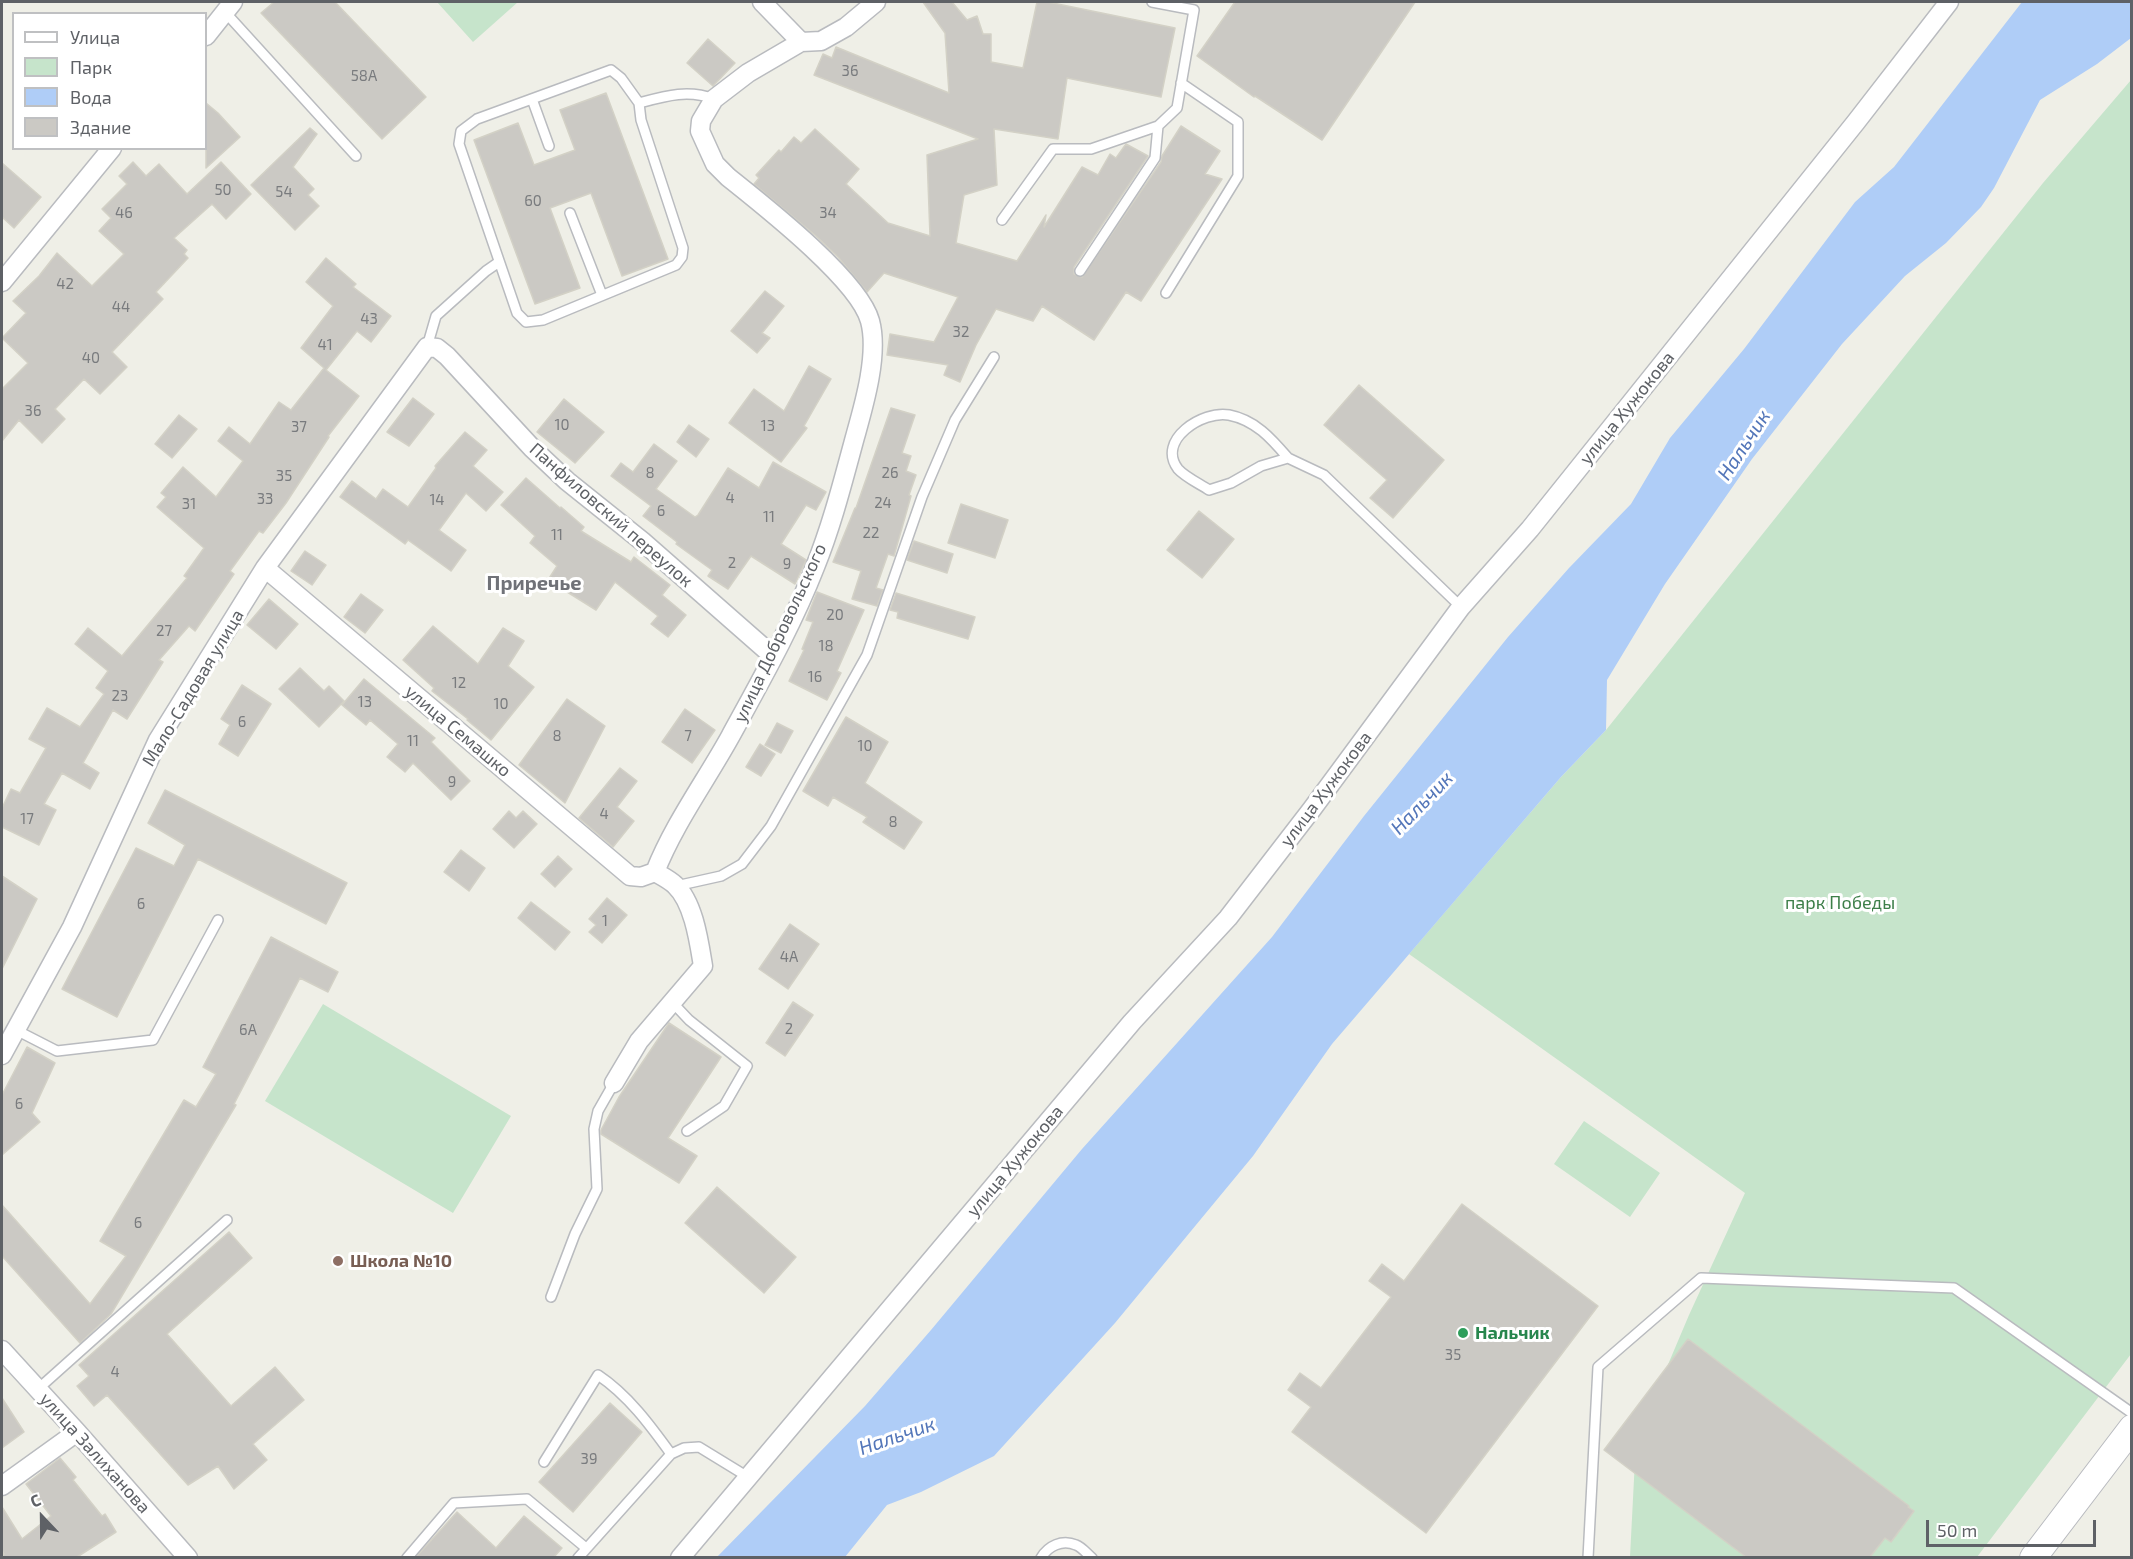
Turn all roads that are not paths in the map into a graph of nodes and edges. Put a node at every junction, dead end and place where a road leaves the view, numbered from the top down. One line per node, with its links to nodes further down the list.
1 (762, 2): 7 (street)
2 (876, 2): 7 (street, улица Добровольского)
3 (1152, 2): 8 (lane)
4 (1949, 2): 27 (street, улица Хужокова)
5 (229, 7): 6 (street); 15 (lane)
6 (207, 35)
7 (801, 42): 10 (street, улица Добровольского)
8 (1181, 83): 12 (lane); 21 (lane)
9 (532, 99): 11 (lane); 13 (lane); 18 (lane)
10 (714, 99): 11 (lane); 28 (street, улица Добровольского)
11 (639, 103): 22 (lane)
12 (1158, 126): 17 (lane); 19 (lane)
13 (549, 146)
14 (110, 150): 20 (street)
15 (356, 156)
16 (570, 213): 22 (lane)
17 (1002, 220)
18 (499, 262): 22 (lane); 23 (lane)
19 (1080, 271)
20 (2, 282)
21 (1166, 293)
22 (602, 295)
23 (427, 346): 26 (street, Мало-Садовая улица); 28 (street, Панфиловский переулок)
24 (994, 357): 30 (lane)
25 (1288, 458): 25 (lane); 27 (lane)
26 (266, 568): 29 (street, улица Семашко); 33 (street, Мало-Садовая улица)
27 (1461, 606): 46 (street, улица Хужокова)
28 (773, 656): 29 (street, улица Добровольского)
29 (655, 872): 30 (street)
30 (676, 886): 32 (street)
31 (218, 920): 33 (lane)
32 (672, 1002): 35 (street); 36 (lane)
33 (16, 1030): 34 (street, Мало-Садовая улица)
34 (2, 1055)
35 (614, 1083): 38 (lane)
36 (687, 1131)
37 (227, 1220): 40 (lane)
38 (551, 1297)
39 (2, 1350): 40 (street, улица Залиханова)
40 (38, 1389): 43 (street, улица Залиханова)
41 (2132, 1413): 56 (lane)
42 (2132, 1428): 57 (main road)
43 (77, 1432): 47 (street); 50 (street, улица Залиханова)
44 (671, 1454): 45 (lane); 46 (lane); 48 (lane)
45 (544, 1462)
46 (748, 1477): 53 (street, улица Хужокова)
47 (2, 1486)
48 (586, 1548): 51 (lane); 52 (lane)
49 (1042, 1555): 54 (lane); 55 (lane)
50 (188, 1557)
51 (407, 1557)
52 (578, 1557)
53 (680, 1557)
54 (1034, 1557)
55 (1092, 1557)
56 (1588, 1557)
57 (2033, 1557)

